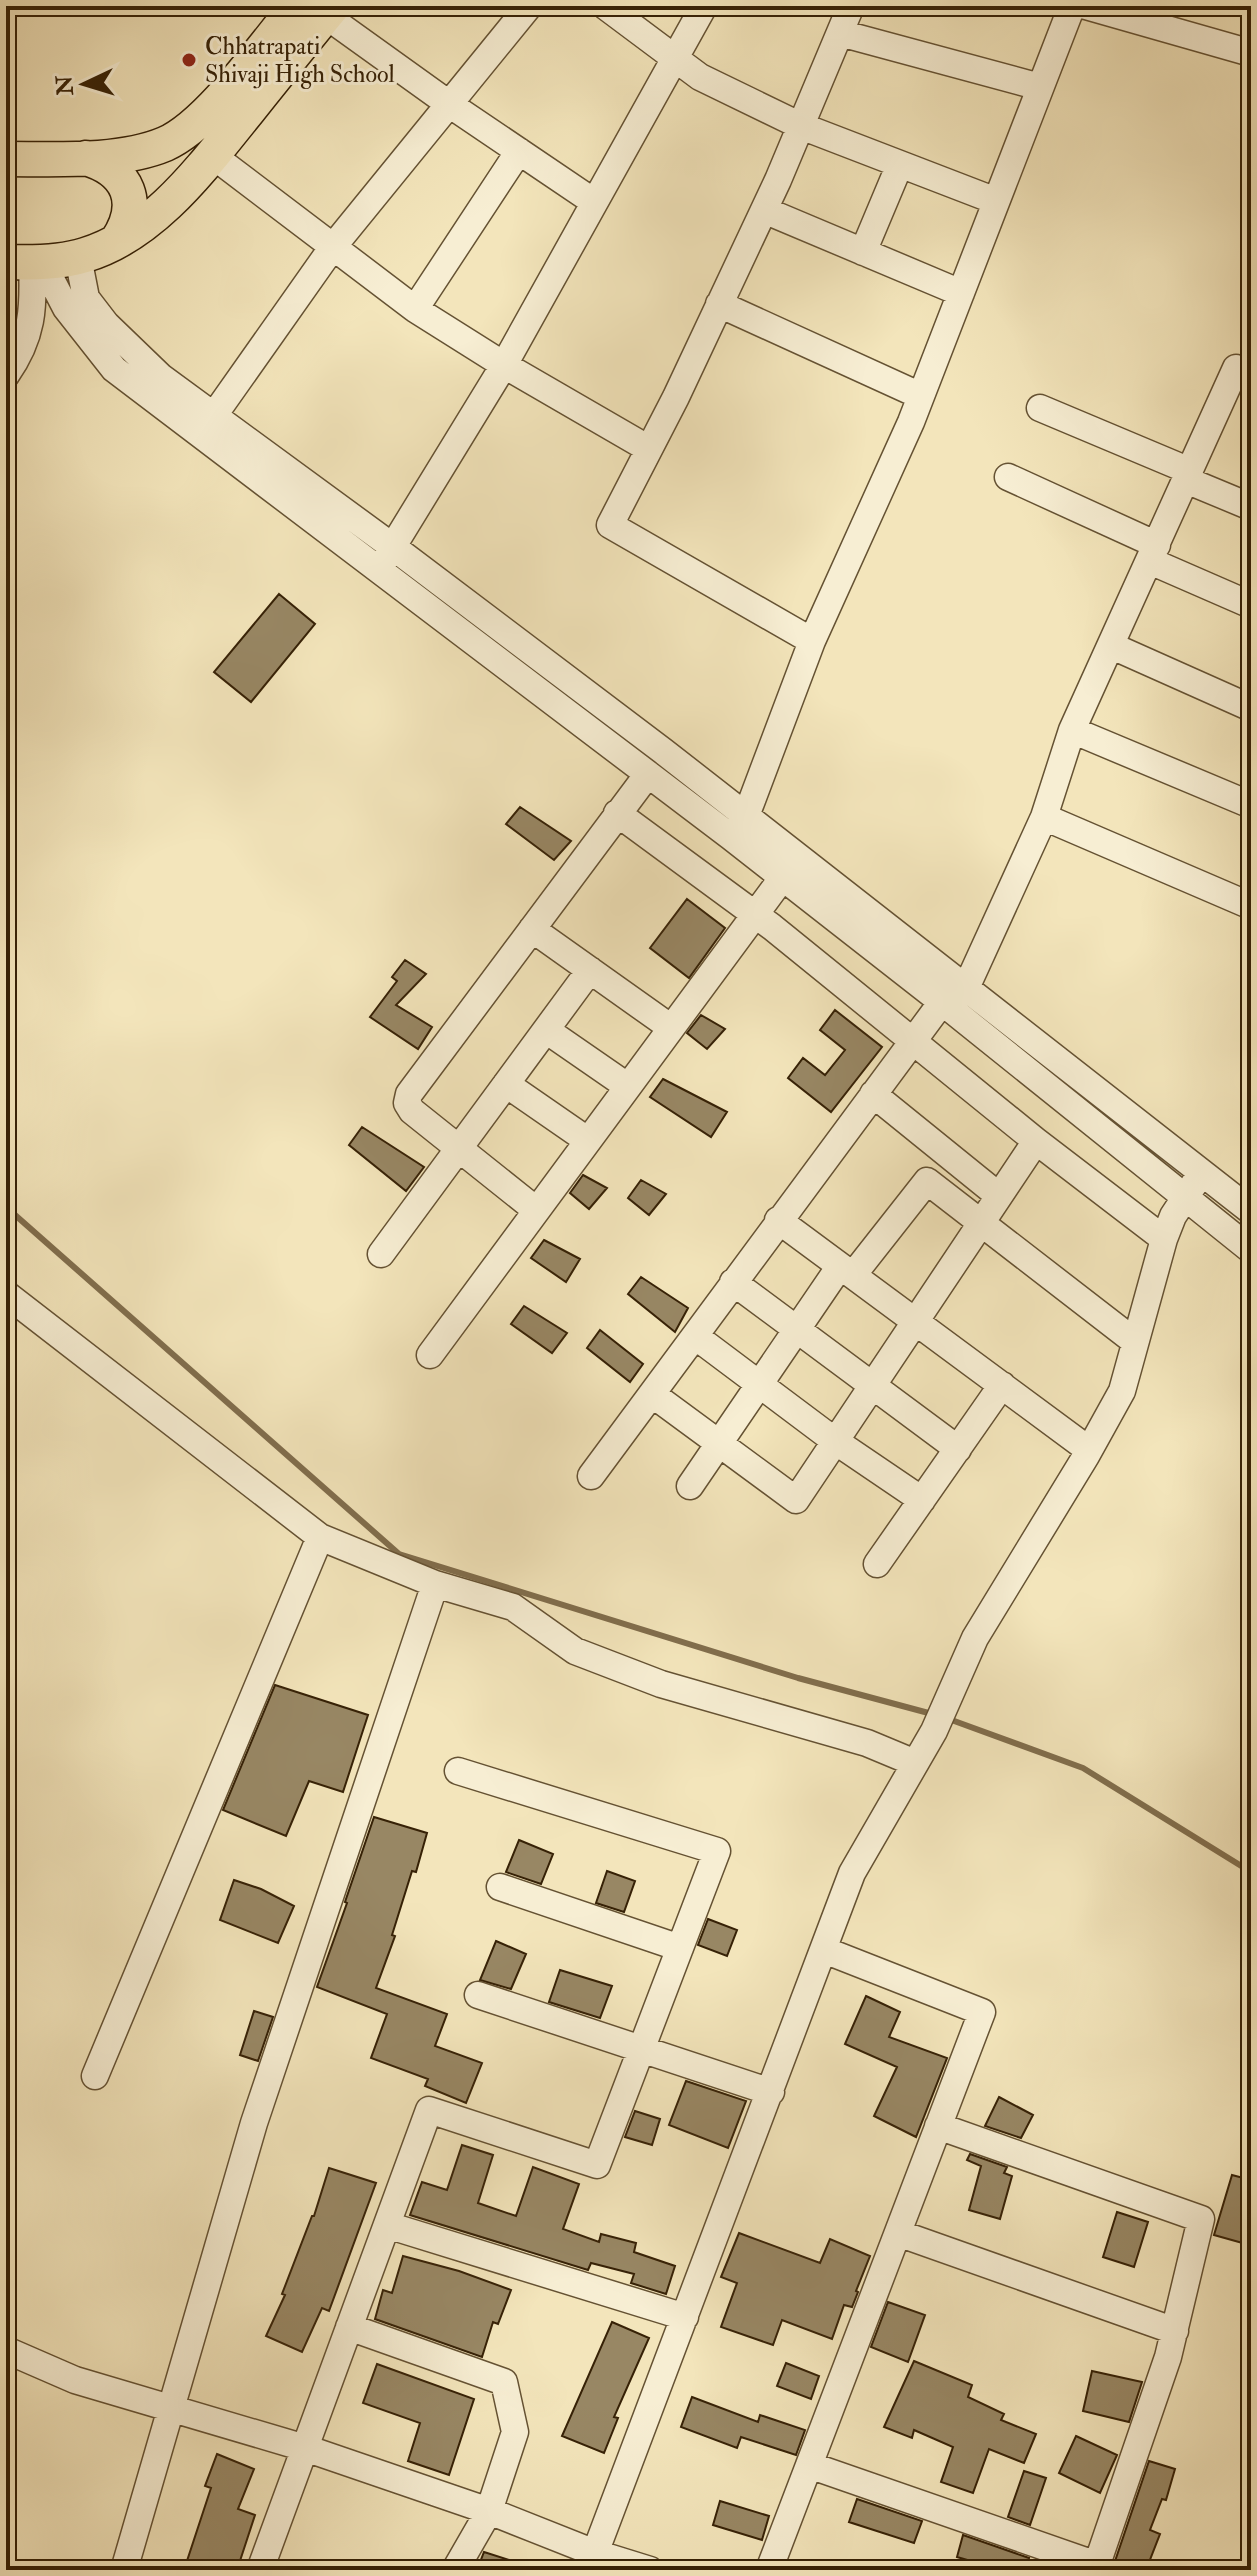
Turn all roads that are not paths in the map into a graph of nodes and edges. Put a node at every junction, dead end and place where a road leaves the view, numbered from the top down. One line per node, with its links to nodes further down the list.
1 (529, 6): 12 (street)
2 (605, 6): 10 (street)
3 (704, 6): 10 (street)
4 (851, 6): 8 (street)
5 (1072, 6): 11 (street)
6 (1086, 6): 9 (street)
7 (318, 9): 12 (street); 15 (main road); 16 (main road)
8 (840, 33): 11 (street); 13 (street)
9 (1251, 53)
10 (675, 58): 13 (street); 20 (street)
11 (1040, 87): 19 (street)
12 (449, 104): 14 (street); 23 (street)
13 (801, 126): 18 (street); 21 (street)
14 (519, 151): 20 (street); 29 (street)
15 (212, 155): 22 (main road); 23 (street)
16 (86, 158): 17 (main road); 22 (main road)
17 (13, 161)
18 (900, 164): 19 (street); 24 (street)
19 (996, 201): 27 (street)
20 (594, 202): 30 (street)
21 (764, 210): 24 (street); 28 (street)
22 (117, 241): 25 (main road)
23 (332, 248): 29 (street); 35 (street)
24 (863, 252): 27 (street)
25 (78, 257): 26 (main road); 35 (street)
26 (22, 261): 32 (street); 35 (street)
27 (961, 293): 33 (street)
28 (719, 304): 33 (street); 36 (street)
29 (415, 309): 30 (street)
30 (504, 365): 36 (street); 40 (street)
31 (1236, 368): 37 (street)
32 (6, 375)
33 (921, 396): 44 (street)
34 (1040, 408): 37 (street)
35 (208, 424): 40 (street); 42 (street)
36 (649, 449): 44 (street)
37 (1188, 476): 39 (street); 41 (street)
38 (1008, 477): 41 (street)
39 (1251, 507)
40 (393, 547): 42 (street); 52 (street)
41 (1153, 553): 43 (street); 45 (street)
42 (378, 571): 48 (street)
43 (1251, 605)
44 (812, 641): 52 (street)
45 (1112, 646): 46 (street); 47 (street)
46 (1251, 708)
47 (1072, 730): 49 (street); 51 (street)
48 (648, 774): 50 (street); 52 (street)
49 (1251, 805)
50 (617, 813): 56 (street); 57 (street)
51 (1044, 817): 55 (street); 59 (street)
52 (738, 827): 53 (street); 54 (street)
53 (798, 857): 54 (street); 59 (street)
54 (781, 878): 56 (street); 60 (street)
55 (1251, 906)
56 (753, 913): 61 (street); 63 (street)
57 (532, 929): 58 (street); 69 (street)
58 (590, 970): 61 (street); 62 (street)
59 (966, 988): 70 (street)
60 (942, 1002): 63 (street); 71 (street)
61 (670, 1027): 65 (street)
62 (546, 1030): 64 (street); 65 (street)
63 (913, 1041): 66 (street); 68 (street)
64 (506, 1084): 67 (street); 69 (street)
65 (627, 1086): 67 (street)
66 (873, 1094): 72 (street); 75 (street)
67 (587, 1140): 73 (street)
68 (1036, 1141): 72 (street); 77 (street)
69 (459, 1149): 73 (street); 79 (street)
70 (1203, 1172): 71 (street); 74 (street)
71 (1185, 1195): 77 (street); 78 (street)
72 (999, 1196): 76 (street)
73 (536, 1210): 87 (street)
74 (1251, 1211)
75 (778, 1220): 80 (street); 81 (street)
76 (981, 1223): 80 (street); 83 (street); 86 (street)
77 (1164, 1239): 86 (street)
78 (1251, 1250)
79 (381, 1254)
80 (846, 1270): 83 (street); 84 (street)
81 (733, 1282): 84 (street); 85 (street)
82 (6, 1294): 99 (street)
83 (915, 1322): 89 (street); 90 (street)
84 (796, 1330): 88 (street); 90 (street)
85 (695, 1336): 88 (street); 91 (street)
86 (1134, 1341): 95 (street)
87 (430, 1355)
88 (759, 1384): 92 (street); 93 (street)
89 (1002, 1385): 94 (street); 95 (street)
90 (872, 1386): 92 (street); 94 (street)
91 (652, 1394): 93 (street); 96 (street)
92 (835, 1441): 93 (street); 98 (street)
93 (719, 1444): 97 (street)
94 (958, 1449): 98 (street)
95 (1089, 1450): 102 (street)
96 (591, 1476)
97 (690, 1486)
98 (922, 1500): 100 (street)
99 (320, 1537): 101 (street); 109 (street)
100 (877, 1564)
101 (435, 1584): 102 (street); 118 (street)
102 (915, 1763): 106 (street)
103 (458, 1771): 105 (street)
104 (500, 1887): 105 (street)
105 (680, 1948): 108 (street)
106 (824, 1950): 110 (street); 111 (street)
107 (478, 1995): 108 (street)
108 (642, 2049): 110 (street); 112 (street)
109 (95, 2076)
110 (771, 2092): 114 (street)
111 (938, 2126): 113 (street); 116 (street)
112 (387, 2225): 114 (street); 115 (street)
113 (898, 2233): 116 (street); 120 (street)
114 (685, 2317): 122 (street)
115 (349, 2327): 119 (street); 121 (street)
116 (1175, 2331): 123 (street)
117 (6, 2350): 118 (street)
118 (171, 2410): 119 (street); 124 (street)
119 (305, 2448): 121 (street); 125 (street)
120 (809, 2465): 123 (street); 128 (street)
121 (489, 2511): 122 (street); 126 (street)
122 (595, 2553): 127 (street)
123 (1096, 2568)
124 (124, 2570)
125 (260, 2570)
126 (455, 2570)
127 (650, 2570)
128 (769, 2570)

